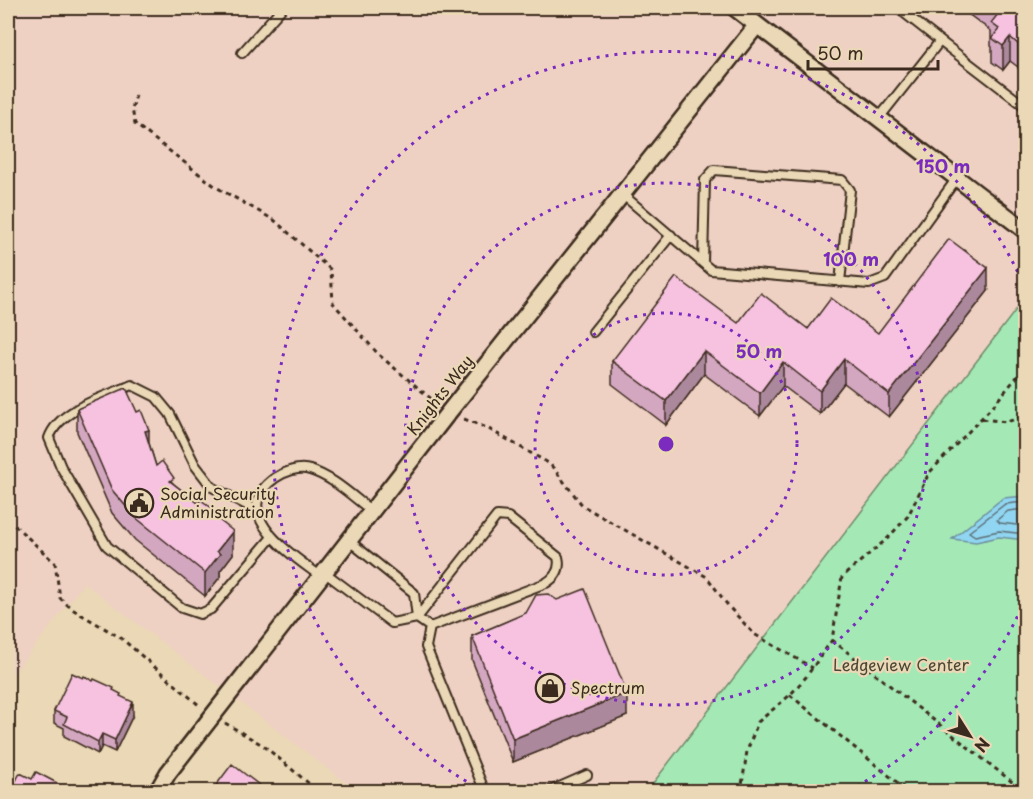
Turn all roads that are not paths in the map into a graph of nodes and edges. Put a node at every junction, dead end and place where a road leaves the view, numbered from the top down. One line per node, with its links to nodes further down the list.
1 (282, 8): 6 (lane)
2 (736, 8): 4 (street)
3 (898, 8): 5 (lane)
4 (757, 25): 8 (street); 10 (street, Knights Way)
5 (940, 41): 7 (lane); 8 (lane)
6 (242, 52)
7 (1026, 107)
8 (879, 118): 9 (street)
9 (957, 178): 11 (street); 14 (lane)
10 (622, 194): 12 (lane); 17 (street, Knights Way)
11 (1026, 231)
12 (671, 235): 13 (lane); 15 (lane)
13 (703, 263): 14 (lane); 14 (lane)
14 (840, 282)
15 (593, 332)
16 (258, 511): 17 (lane); 18 (lane); 18 (lane)
17 (372, 511): 19 (street, Knights Way)
18 (272, 537): 20 (lane)
19 (348, 540): 20 (street, Knights Way); 21 (lane)
20 (322, 574): 21 (lane); 24 (street, Knights Way)
21 (417, 618): 22 (lane); 22 (lane)
22 (430, 627): 25 (lane)
23 (586, 775): 26 (lane)
24 (157, 792)
25 (485, 792)
26 (548, 792)

